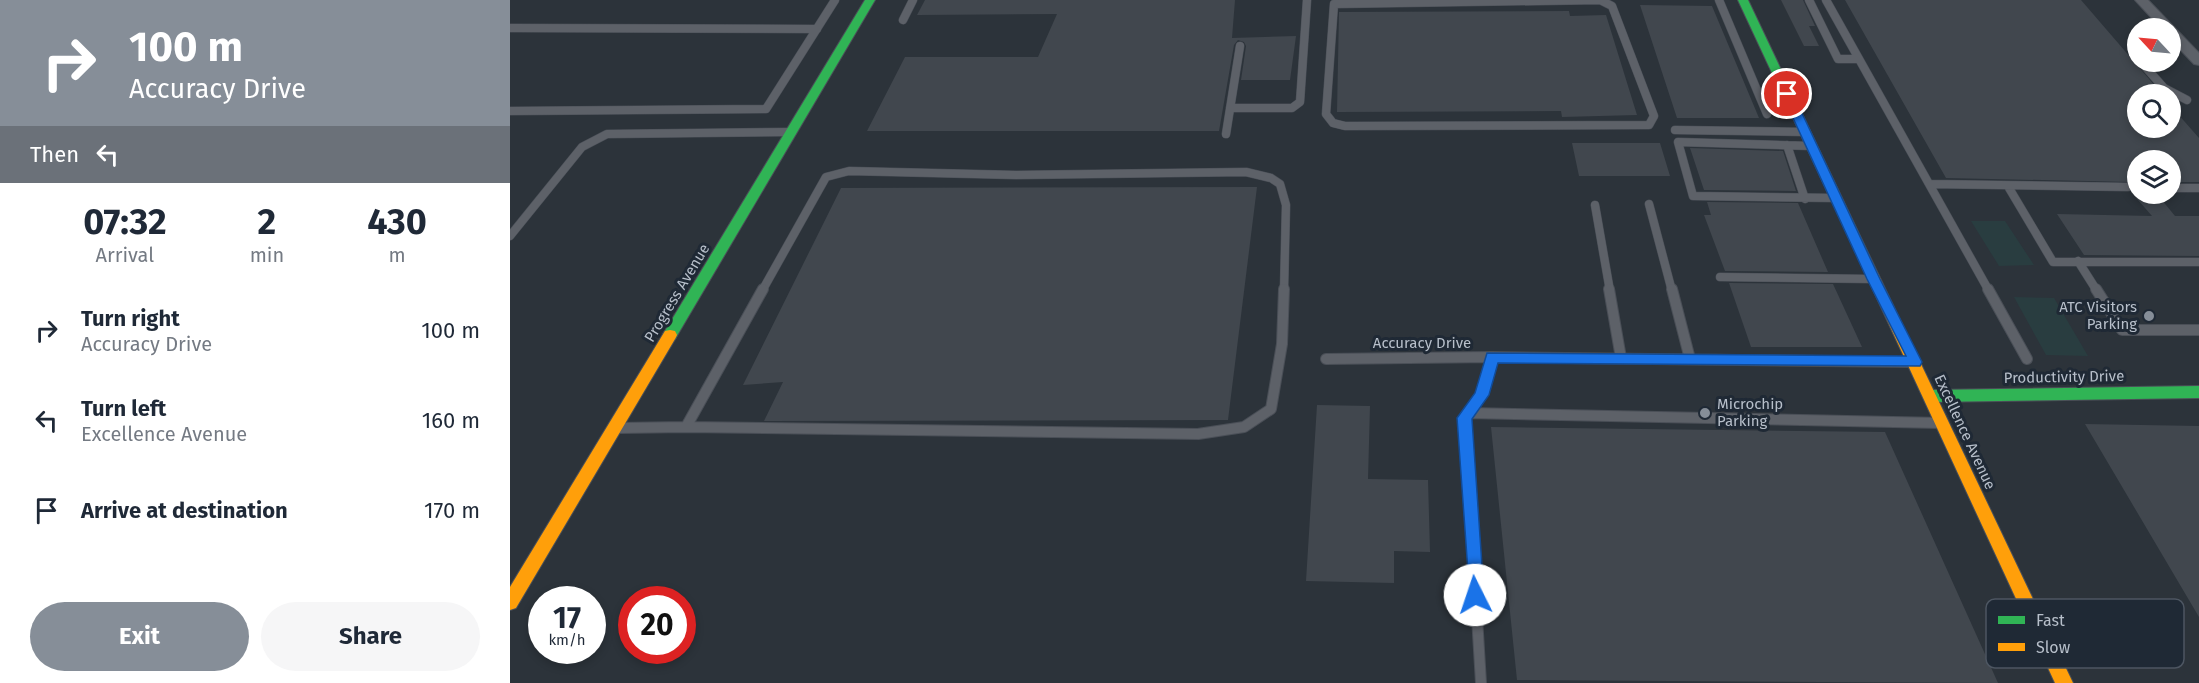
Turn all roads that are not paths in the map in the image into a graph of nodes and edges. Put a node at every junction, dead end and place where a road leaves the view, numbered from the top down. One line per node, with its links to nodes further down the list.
1 (835, 0): 14 (lane)
2 (870, 0): 25 (street, Progress Avenue)
3 (913, 0): 12 (lane)
4 (1307, 0): 21 (lane)
5 (1410, 0): 5 (lane)
6 (1719, 0): 23 (lane)
7 (1743, 0): 26 (street, Excellence Avenue)
8 (1809, 0): 17 (lane)
9 (1826, 0): 17 (lane)
10 (2141, 0): 11 (street)
11 (2158, 18)
12 (903, 20)
13 (510, 28): 14 (lane)
14 (817, 29): 22 (lane)
15 (2181, 42): 18 (street)
16 (1240, 46): 21 (lane)
17 (1858, 59): 30 (lane)
18 (2199, 61)
19 (2150, 72): 20 (lane)
20 (2187, 100)
21 (1230, 108): 27 (lane)
22 (510, 111)
23 (1767, 114)
24 (1675, 130): 26 (lane)
25 (792, 132): 39 (lane); 56 (street, Progress Avenue)
26 (1805, 132): 29 (street, Excellence Avenue)
27 (1226, 134)
28 (1787, 145): 29 (lane); 36 (lane); 36 (lane)
29 (1811, 146): 35 (street, Excellence Avenue)
30 (1930, 184): 32 (lane); 49 (lane)
31 (2127, 187): 32 (lane)
32 (2009, 188): 40 (lane)
33 (2181, 188): 34 (lane)
34 (2199, 188)
35 (1837, 198): 36 (lane); 43 (street, Excellence Avenue)
36 (1805, 199)
37 (1649, 204): 48 (lane)
38 (1595, 205): 47 (lane)
39 (510, 236)
40 (2078, 261): 41 (lane); 44 (lane)
41 (2199, 262)
42 (1720, 278): 43 (lane)
43 (1873, 279): 50 (street, Excellence Avenue)
44 (2199, 330)
45 (1492, 357): 46 (lane, Accuracy Drive); 47 (lane, Accuracy Drive); 53 (lane)
46 (1326, 358)
47 (1621, 358): 48 (lane, Accuracy Drive)
48 (1690, 359): 50 (lane, Accuracy Drive)
49 (2027, 359)
50 (1915, 362): 52 (street, Excellence Avenue)
51 (2199, 392): 52 (street, Productivity Drive)
52 (1930, 396): 54 (street, Excellence Avenue)
53 (1469, 413): 54 (lane); 60 (lane)
54 (1942, 423): 57 (street, Excellence Avenue)
55 (686, 427): 55 (lane); 56 (lane)
56 (616, 428): 58 (street, Progress Avenue)
57 (2025, 599)
58 (510, 602)
59 (2057, 668): 61 (street, Excellence Avenue)
60 (1481, 683)
61 (2064, 683)

